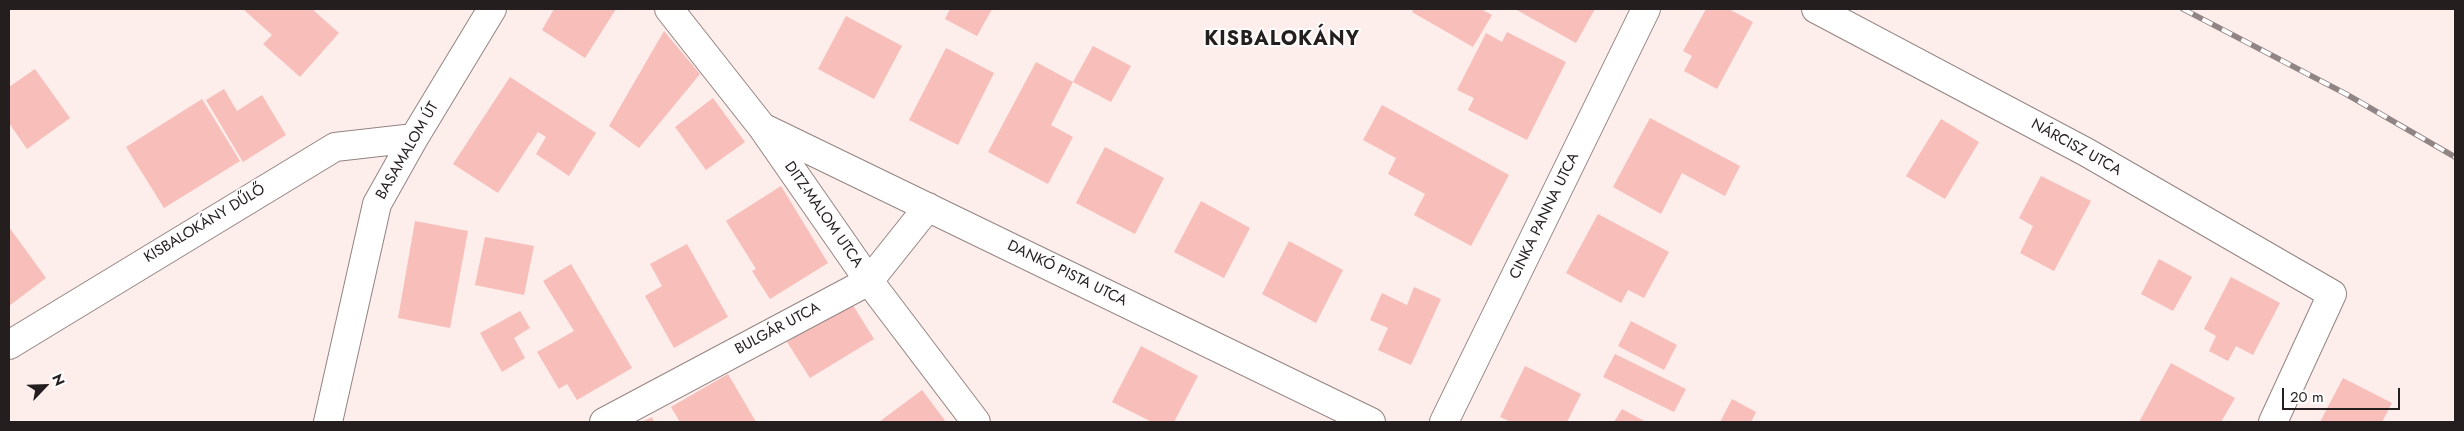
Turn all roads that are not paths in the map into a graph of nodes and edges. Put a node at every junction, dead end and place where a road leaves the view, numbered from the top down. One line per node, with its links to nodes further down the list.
1 (492, 9): 6 (street, BASAMALOM ÚT)
2 (669, 9): 5 (street, DITZ-MALOM UTCA)
3 (1646, 9): 14 (street, CINKA PANNA UTCA)
4 (1816, 9): 15 (street, NÁRCISZ UTCA)
5 (762, 127): 7 (street, DANKÓ PISTA UTCA); 8 (street, DITZ-MALOM UTCA)
6 (414, 138): 9 (street, KISBALOKÁNY DŰLŐ); 10 (street, BASAMALOM ÚT)
7 (928, 207): 8 (street, BULGÁR UTCA); 13 (street, DANKÓ PISTA UTCA)
8 (869, 280): 11 (street, BULGÁR UTCA); 12 (street, DITZ-MALOM UTCA)
9 (9, 344)
10 (328, 422)
11 (604, 422)
12 (976, 422)
13 (1371, 422)
14 (1444, 422)
15 (2273, 422)

